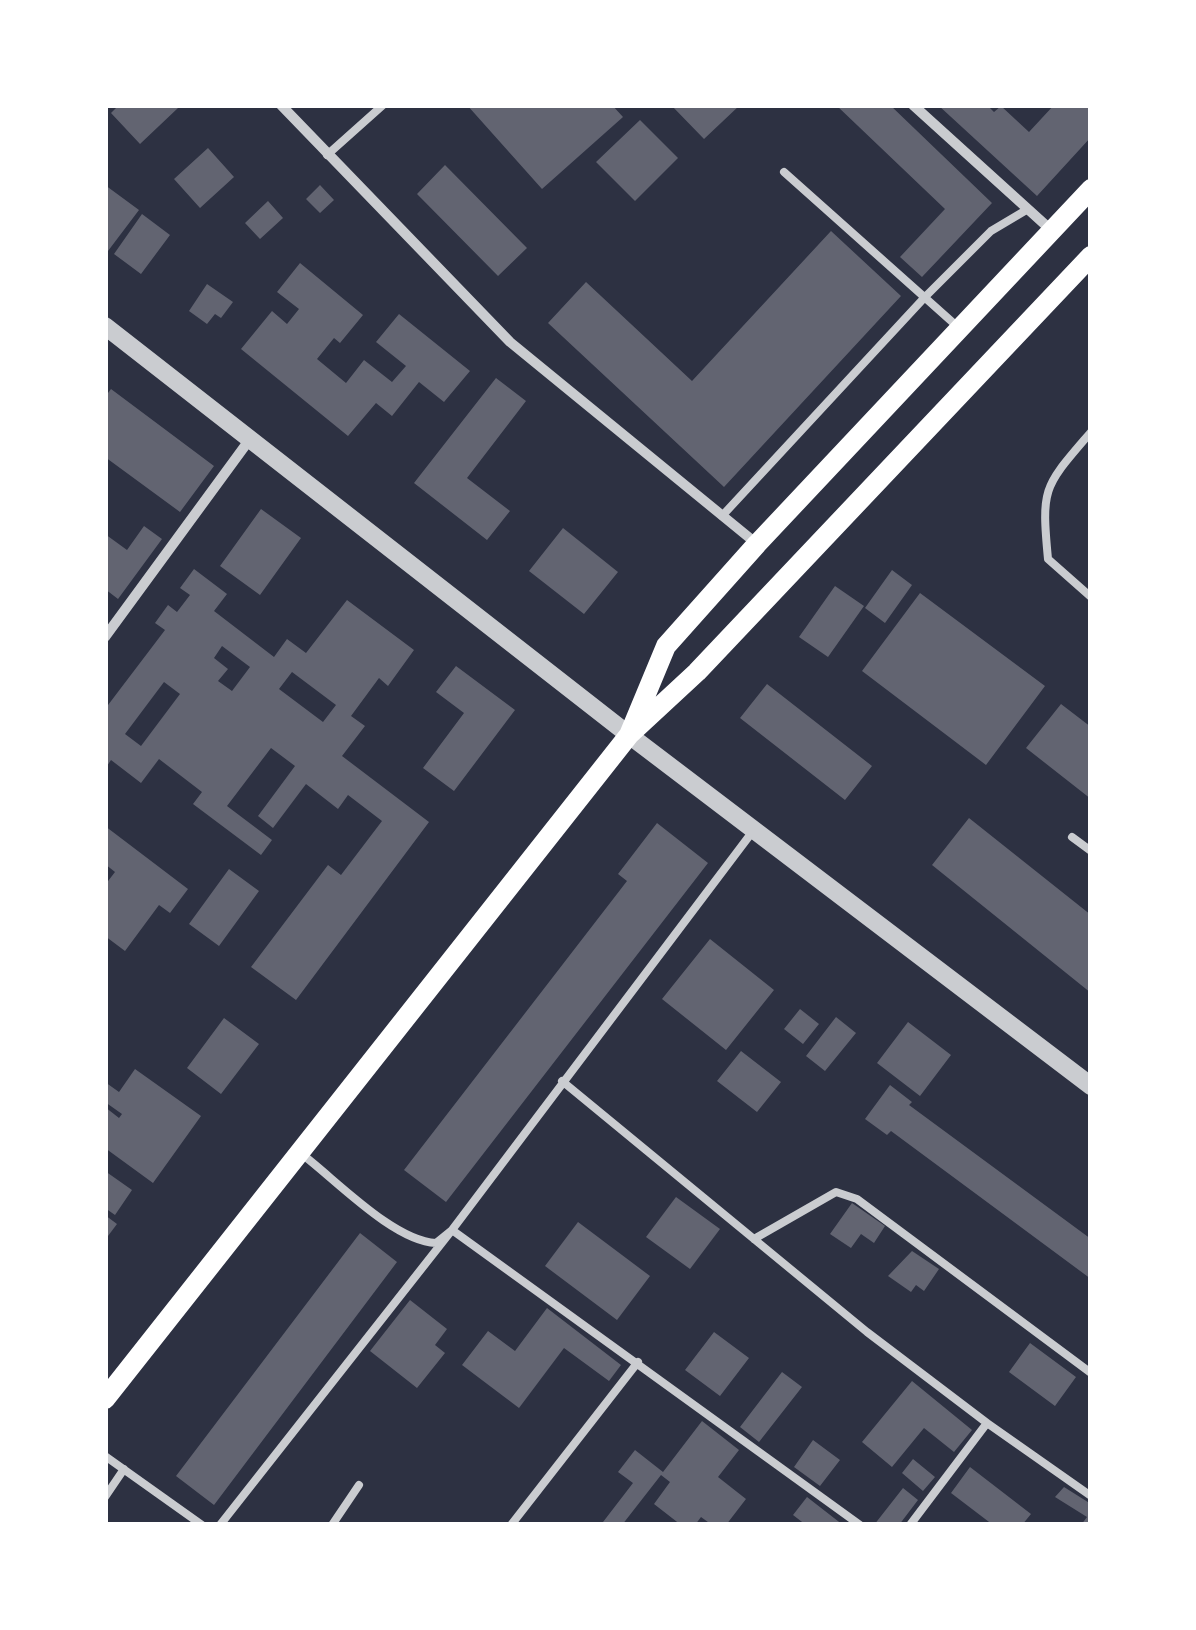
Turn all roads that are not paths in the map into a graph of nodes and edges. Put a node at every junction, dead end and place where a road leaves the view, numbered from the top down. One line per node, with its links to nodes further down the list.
1 (281, 105): 4 (street)
2 (384, 105): 4 (lane)
3 (913, 105): 7 (street)
4 (327, 156): 15 (street)
5 (784, 172): 10 (lane)
6 (1091, 189): 8 (main road)
7 (1028, 209): 8 (street); 10 (lane)
8 (1052, 230): 12 (main road)
9 (1091, 256): 19 (main road)
10 (925, 297): 12 (lane); 15 (lane)
11 (105, 326): 14 (street)
12 (959, 328): 16 (main road)
13 (1091, 432): 17 (lane)
14 (251, 438): 18 (street); 19 (street)
15 (722, 516): 16 (street)
16 (757, 544): 19 (main road)
17 (1091, 597)
18 (105, 637)
19 (629, 735): 20 (street); 25 (main road)
20 (754, 830): 23 (lane); 24 (street)
21 (1072, 837): 22 (lane)
22 (1091, 851)
23 (562, 1080): 26 (lane); 27 (lane)
24 (1091, 1086)
25 (300, 1152): 26 (lane); 30 (main road)
26 (452, 1230): 28 (lane); 38 (lane)
27 (754, 1239): 29 (lane); 31 (lane)
28 (638, 1362): 40 (lane); 41 (lane)
29 (1091, 1374)
30 (105, 1399)
31 (987, 1423): 35 (lane); 42 (lane)
32 (105, 1456): 33 (lane)
33 (124, 1469): 36 (lane); 37 (lane)
34 (360, 1485): 39 (lane)
35 (1091, 1496)
36 (105, 1497)
37 (202, 1525)
38 (220, 1525)
39 (332, 1525)
40 (511, 1525)
41 (860, 1525)
42 (910, 1525)

